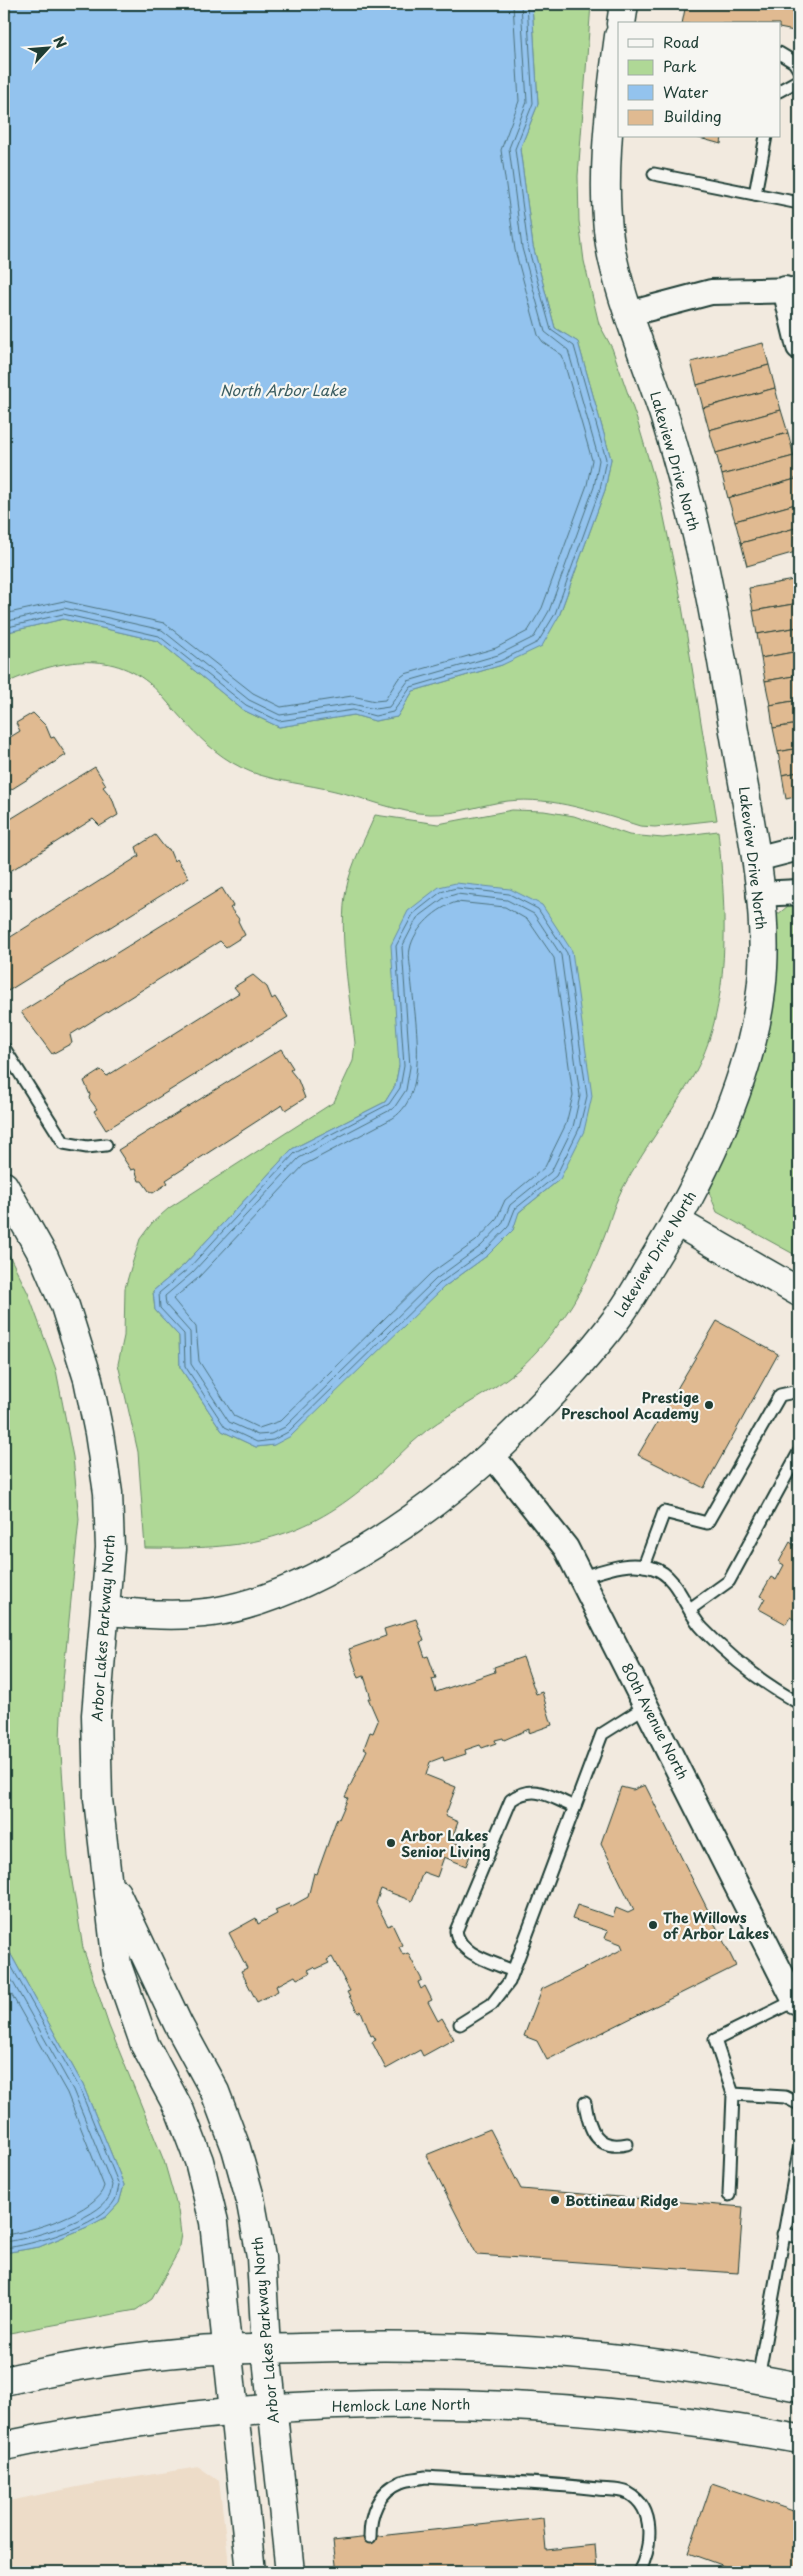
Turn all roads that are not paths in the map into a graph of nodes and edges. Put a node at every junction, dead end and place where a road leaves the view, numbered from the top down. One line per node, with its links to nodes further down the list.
1 (624, 4): 2 (street)
2 (621, 22)
3 (618, 43): 13 (street, Lakeview Drive North)
4 (780, 54): 5 (lane)
5 (799, 70)
6 (799, 80): 7 (lane)
7 (780, 90)
8 (766, 138): 10 (lane)
9 (654, 174): 10 (lane)
10 (755, 194): 11 (lane)
11 (799, 203)
12 (792, 289): 13 (street); 14 (street)
13 (628, 314): 16 (street, Lakeview Drive North)
14 (799, 347)
15 (799, 848): 16 (street)
16 (756, 859): 18 (street, Lakeview Drive North)
17 (799, 892): 18 (street)
18 (760, 894): 22 (street, Lakeview Drive North)
19 (4, 1048): 20 (lane)
20 (106, 1144)
21 (4, 1186): 30 (street, Arbor Lakes Parkway North)
22 (677, 1222): 23 (street); 26 (street, Lakeview Drive North)
23 (799, 1292)
24 (799, 1395): 27 (lane)
25 (799, 1452): 29 (lane)
26 (492, 1455): 28 (street, 80th Avenue North); 30 (street, Lakeview Drive North)
27 (644, 1566): 28 (lane); 29 (lane)
28 (582, 1577): 32 (street, 80th Avenue North)
29 (690, 1609): 31 (lane)
30 (106, 1611): 34 (street, Arbor Lakes Parkway North)
31 (799, 1703)
32 (648, 1706): 33 (lane); 36 (street, 80th Avenue North)
33 (575, 1807): 35 (lane); 35 (lane)
34 (108, 1878): 46 (street, Arbor Lakes Parkway North); 47 (street, Arbor Lakes Parkway North)
35 (513, 1971): 37 (lane)
36 (798, 2001): 38 (lane)
37 (460, 2024)
38 (733, 2094): 40 (lane); 43 (lane)
39 (585, 2103): 41 (lane)
40 (799, 2104)
41 (627, 2144)
42 (799, 2151): 44 (lane)
43 (729, 2195)
44 (783, 2234): 45 (lane); 48 (lane)
45 (799, 2237)
46 (266, 2349): 47 (street); 48 (street); 51 (street, Arbor Lakes Parkway North)
47 (228, 2350): 49 (street); 52 (street, Arbor Lakes Parkway North)
48 (758, 2379): 50 (street)
49 (4, 2381)
50 (799, 2387)
51 (272, 2409): 52 (street, Hemlock Lane North); 53 (street, Hemlock Lane North); 57 (street, Arbor Lakes Parkway North)
52 (233, 2411): 54 (street, Hemlock Lane North); 56 (street, Arbor Lakes Parkway North)
53 (799, 2439)
54 (4, 2446)
55 (370, 2537): 58 (lane)
56 (251, 2572)
57 (290, 2572)
58 (639, 2572)

